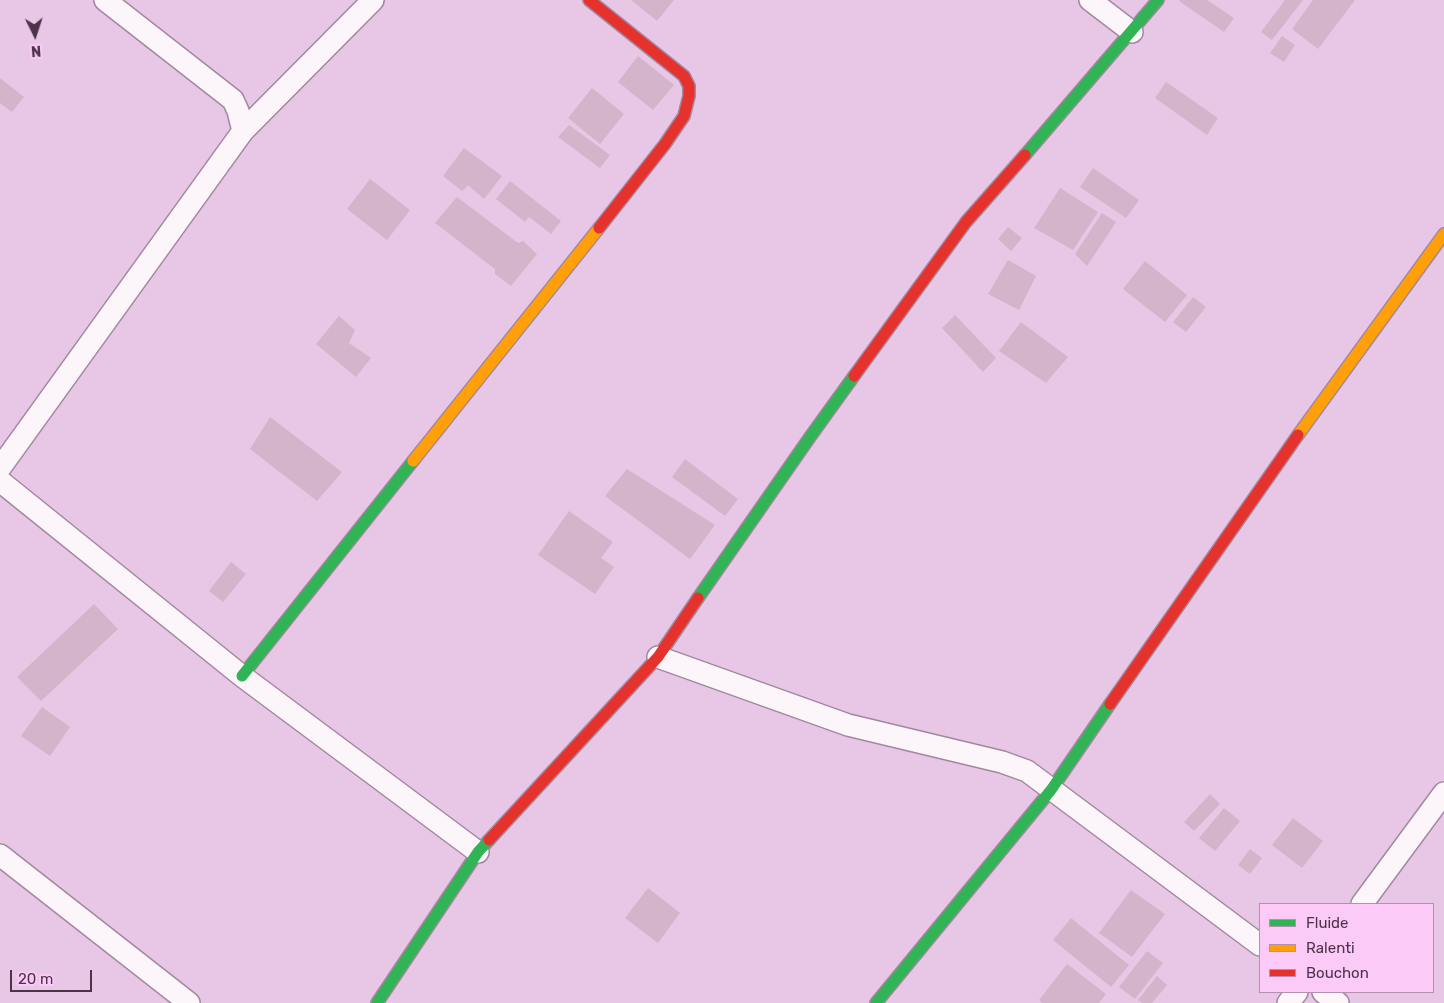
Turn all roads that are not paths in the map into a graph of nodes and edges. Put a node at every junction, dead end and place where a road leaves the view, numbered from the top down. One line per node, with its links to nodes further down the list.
1 (106, 0): 7 (street)
2 (373, 0): 7 (street)
3 (589, 0): 12 (street)
4 (1090, 0): 6 (street)
5 (1158, 0): 6 (street)
6 (1132, 32): 11 (street)
7 (243, 131): 9 (street)
8 (1444, 234): 13 (street)
9 (0, 468)
10 (0, 481): 12 (street)
11 (658, 656): 13 (street); 15 (street)
12 (242, 676): 15 (street)
13 (1051, 790): 18 (street); 23 (street)
14 (1444, 792): 17 (street)
15 (478, 852): 22 (street)
16 (0, 855): 21 (street)
17 (1363, 903)
18 (1259, 944)
19 (1296, 993): 24 (street)
20 (1324, 993): 25 (street)
21 (189, 1003)
22 (377, 1003)
23 (876, 1003)
24 (1288, 1003)
25 (1338, 1003)

